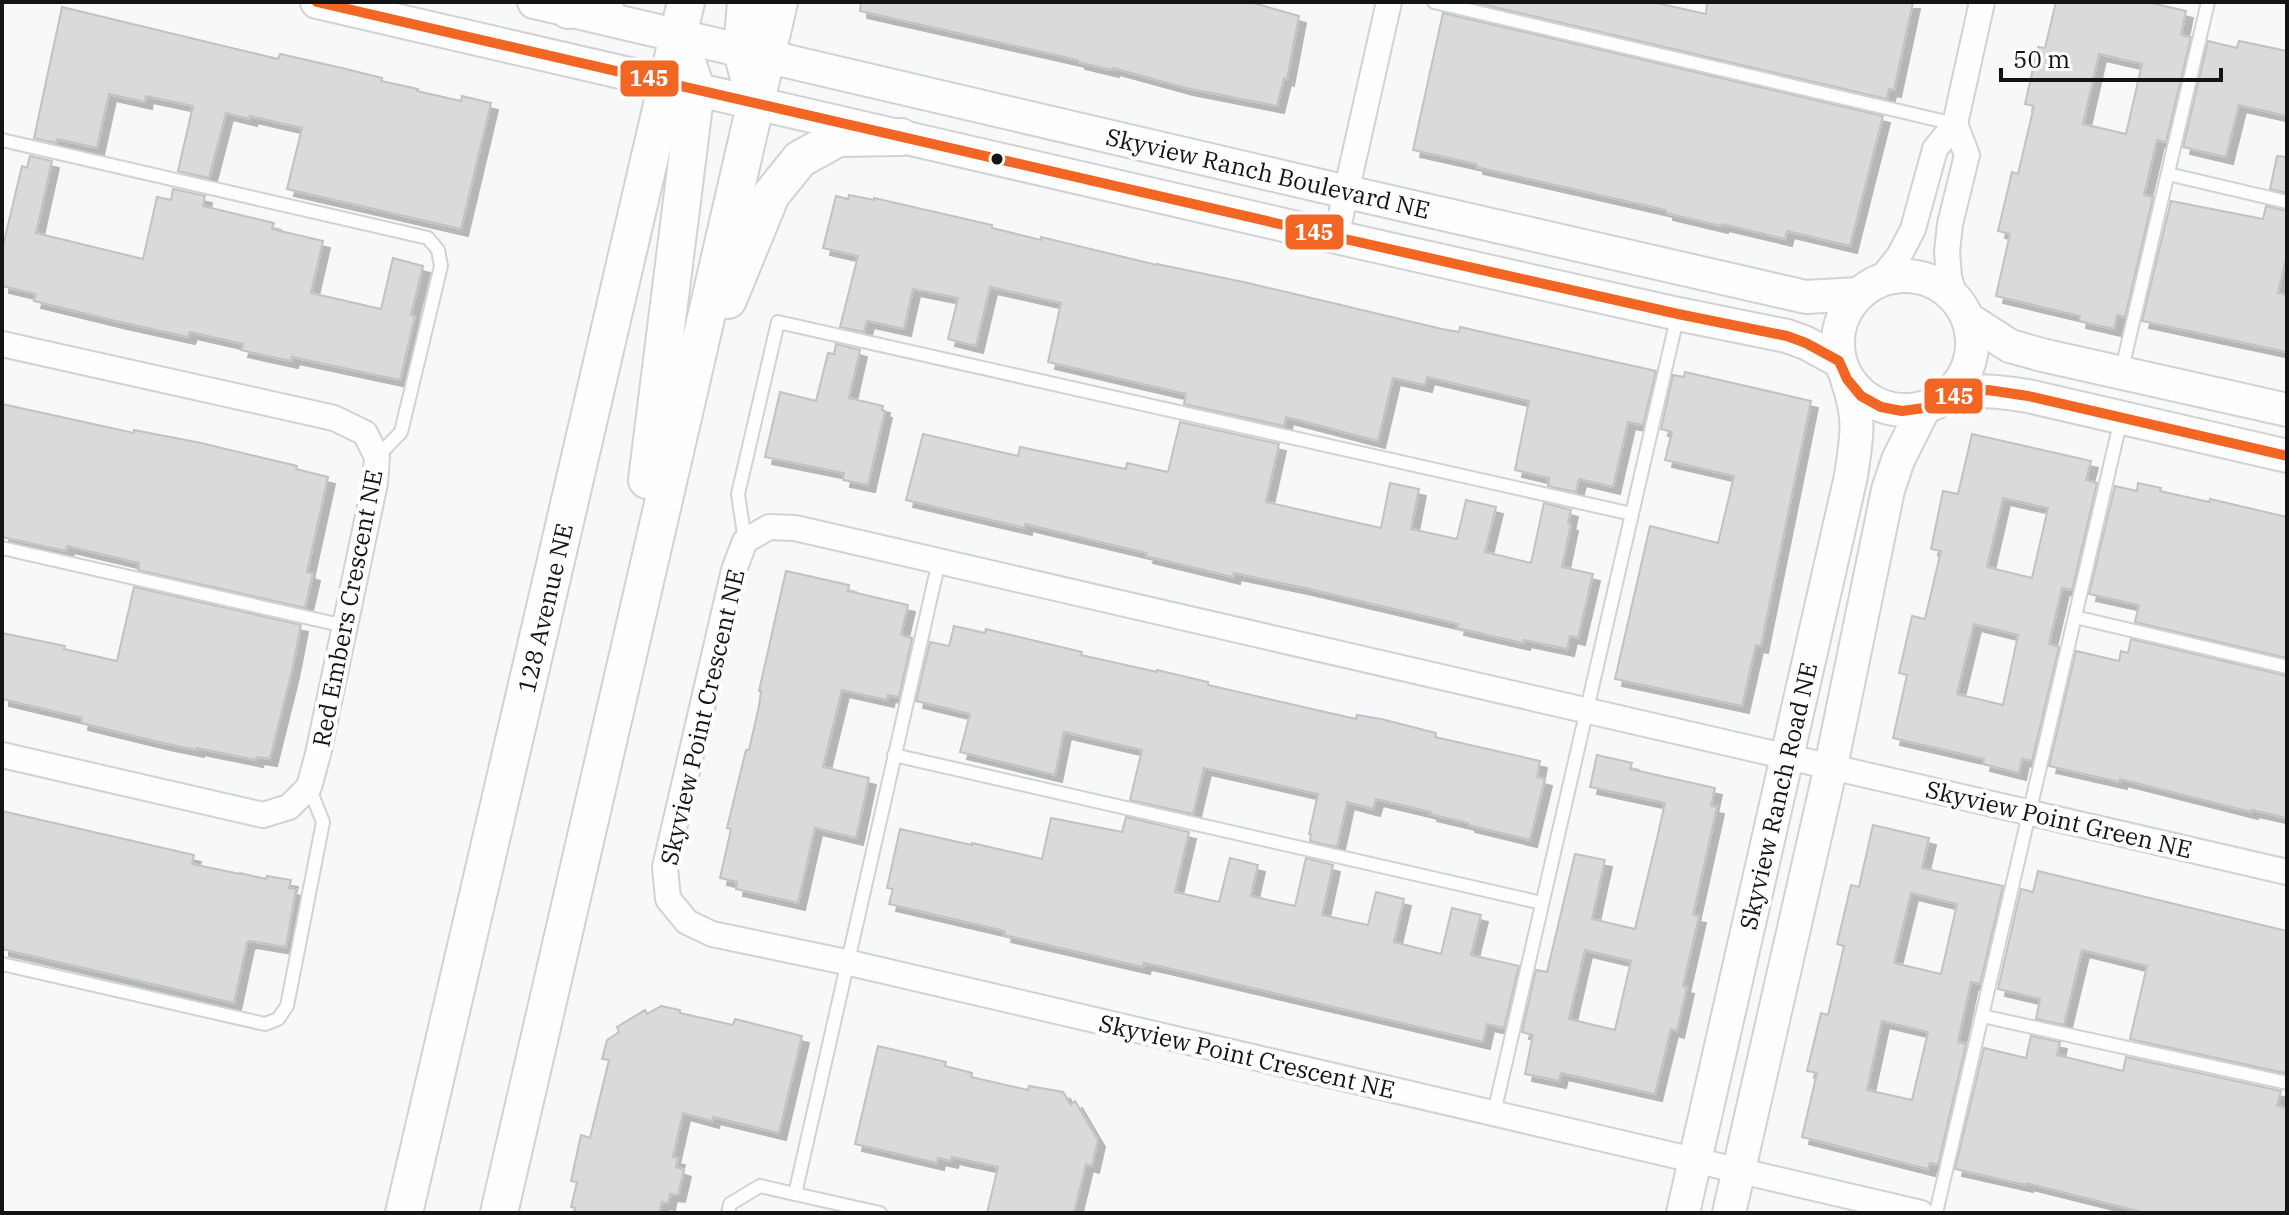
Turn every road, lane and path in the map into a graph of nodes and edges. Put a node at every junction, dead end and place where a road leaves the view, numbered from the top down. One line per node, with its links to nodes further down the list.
1 (317, 2): 12 (street, Skyview Ranch Boulevard NE)
2 (605, 2): 9 (main road)
3 (746, 2): 11 (main road)
4 (779, 2): 11 (main road)
5 (1389, 2): 18 (street)
6 (1434, 2): 14 (lane)
7 (1982, 2): 14 (street)
8 (2208, 2): 17 (lane)
9 (551, 6): 10 (street, Skyview Ranch Boulevard NE)
10 (682, 19): 11 (street, Skyview Ranch Boulevard NE); 12 (main road, 128 Avenue NE)
11 (754, 54): 13 (main road); 18 (street, Skyview Ranch Boulevard NE)
12 (682, 86): 13 (street, Skyview Ranch Boulevard NE); 39 (main road); 58 (main road, 128 Avenue NE)
13 (756, 103): 15 (street, Skyview Ranch Boulevard NE); 27 (main road)
14 (1955, 124): 21 (street); 22 (street)
15 (901, 137): 20 (street, Skyview Ranch Boulevard NE); 27 (main road)
16 (2, 140): 32 (lane)
17 (2168, 174): 19 (lane); 26 (lane)
18 (1347, 192): 20 (street); 21 (street, Skyview Ranch Boulevard NE)
19 (2287, 202)
20 (1336, 237): 23 (street, Skyview Ranch Boulevard NE)
21 (1869, 287): 22 (street); 25 (street)
22 (1962, 309): 26 (street); 28 (street)
23 (1678, 314): 25 (street, Skyview Ranch Boulevard NE); 33 (lane)
24 (2, 344): 32 (street, Red Embers Crescent NE)
25 (1843, 370): 28 (street); 44 (street, Skyview Ranch Road NE)
26 (2121, 373): 29 (street)
27 (688, 393): 39 (main road)
28 (1934, 403): 30 (street); 45 (street, Skyview Ranch Road NE)
29 (2287, 410)
30 (2121, 419): 31 (street); 37 (lane)
31 (2287, 456)
32 (377, 457): 38 (street, Red Embers Crescent NE)
33 (1632, 514): 34 (lane); 41 (lane)
34 (745, 541): 36 (street, Skyview Point Crescent NE); 50 (street, Skyview Point Crescent NE)
35 (2, 548): 38 (lane)
36 (939, 561): 41 (street, Skyview Point Crescent NE); 43 (lane)
37 (2075, 617): 40 (lane); 47 (lane)
38 (345, 626): 46 (street, Red Embers Crescent NE)
39 (628, 654): 59 (main road)
40 (2287, 667)
41 (1587, 710): 44 (street, Skyview Point Crescent NE); 49 (lane)
42 (2, 755): 46 (street)
43 (894, 755): 49 (lane); 50 (lane)
44 (1787, 756): 45 (street, Skyview Point Crescent NE); 55 (street, Skyview Ranch Road NE)
45 (1831, 766): 47 (street, Skyview Point Green NE); 56 (street, Skyview Ranch Road NE)
46 (309, 787): 51 (lane)
47 (2029, 813): 48 (street, Skyview Point Green NE); 52 (lane)
48 (2287, 872)
49 (1542, 903): 54 (lane)
50 (846, 962): 54 (street, Skyview Point Crescent NE); 57 (lane)
51 (2, 964)
52 (1982, 1016): 53 (lane); 65 (lane)
53 (2287, 1083)
54 (1494, 1113): 55 (street, Skyview Point Crescent NE)
55 (1695, 1160): 56 (street, Skyview Point Crescent NE); 62 (street, Skyview Ranch Road NE)
56 (1739, 1170): 63 (street, Skyview Ranch Road NE); 64 (street, Skyview Point Crescent NE)
57 (795, 1194): 60 (lane); 61 (lane)
58 (404, 1213)
59 (499, 1213)
60 (728, 1213)
61 (880, 1213)
62 (1683, 1213)
63 (1729, 1213)
64 (1921, 1213)
65 (1936, 1213)

